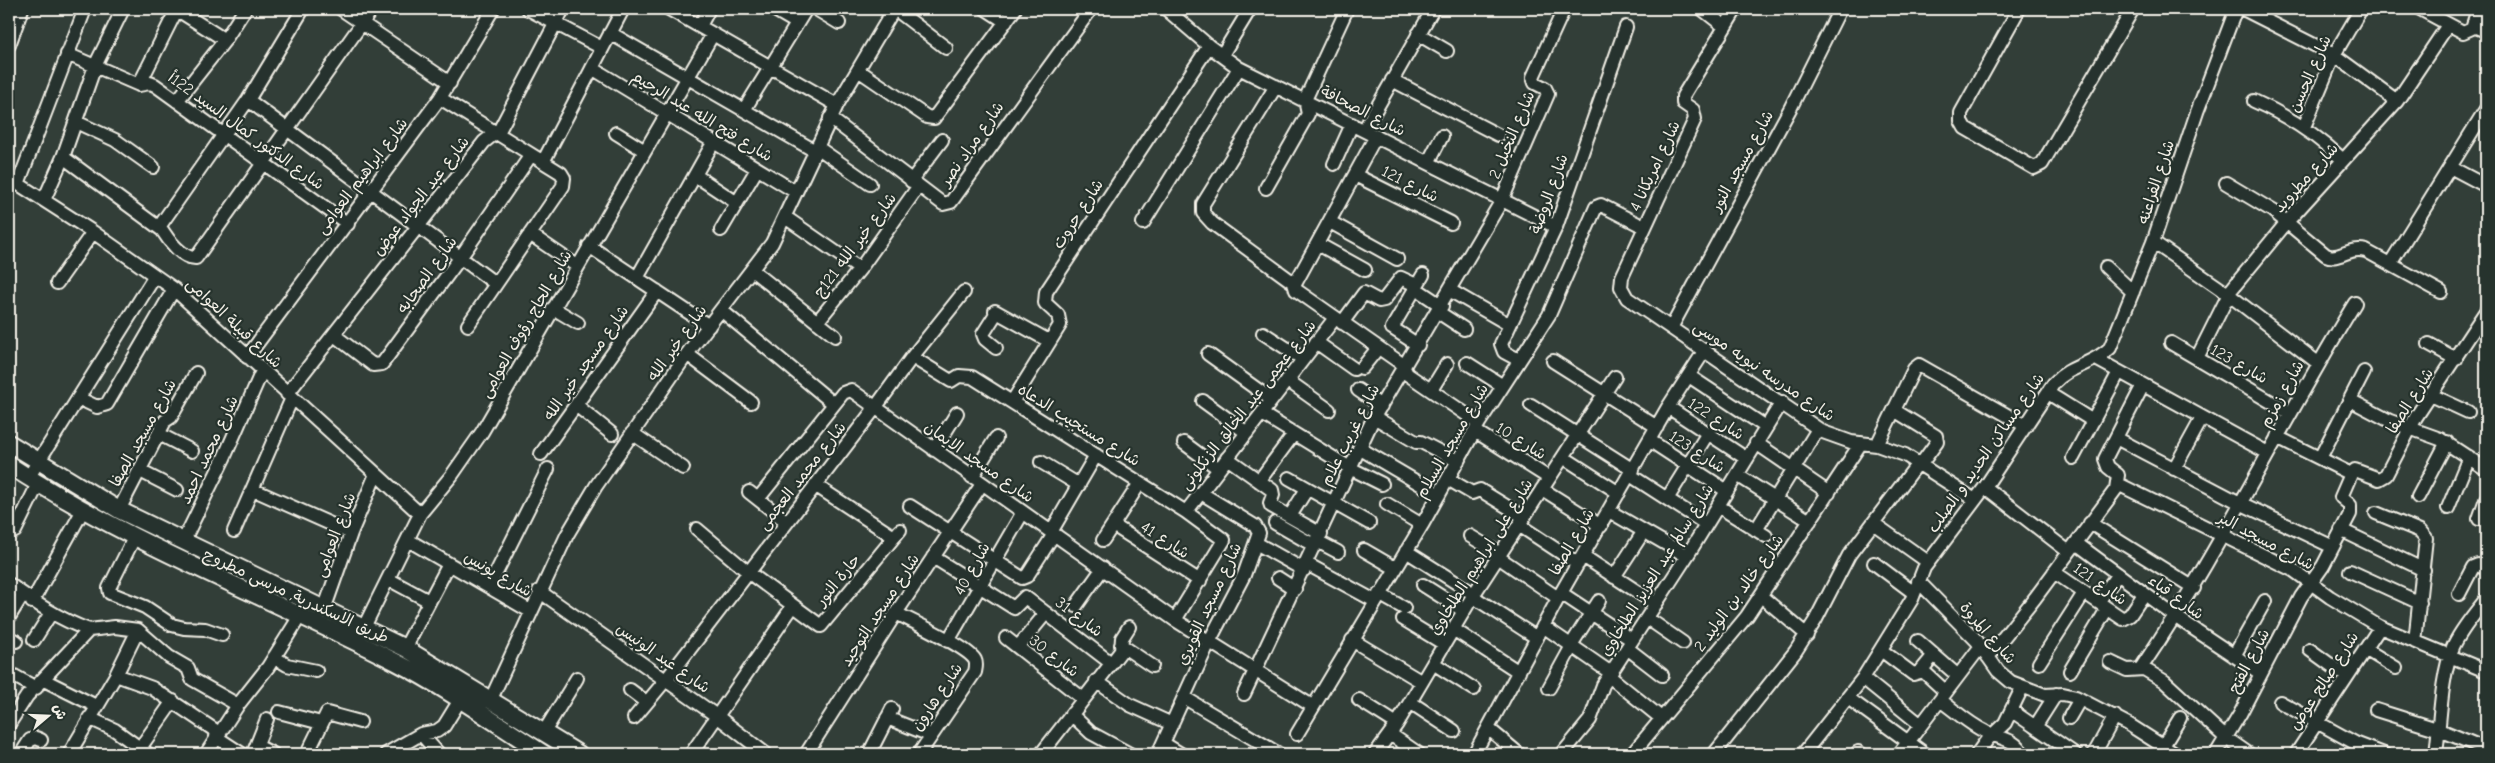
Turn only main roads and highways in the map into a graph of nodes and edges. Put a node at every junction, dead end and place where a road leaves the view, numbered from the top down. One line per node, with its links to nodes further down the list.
1 (9, 443): 4 (main road, طريق الاسكندرية, مرسى مطروح)
2 (9, 466): 3 (main road, طريق الاسكندرية, مرسى مطروح)
3 (544, 754)
4 (579, 754)

